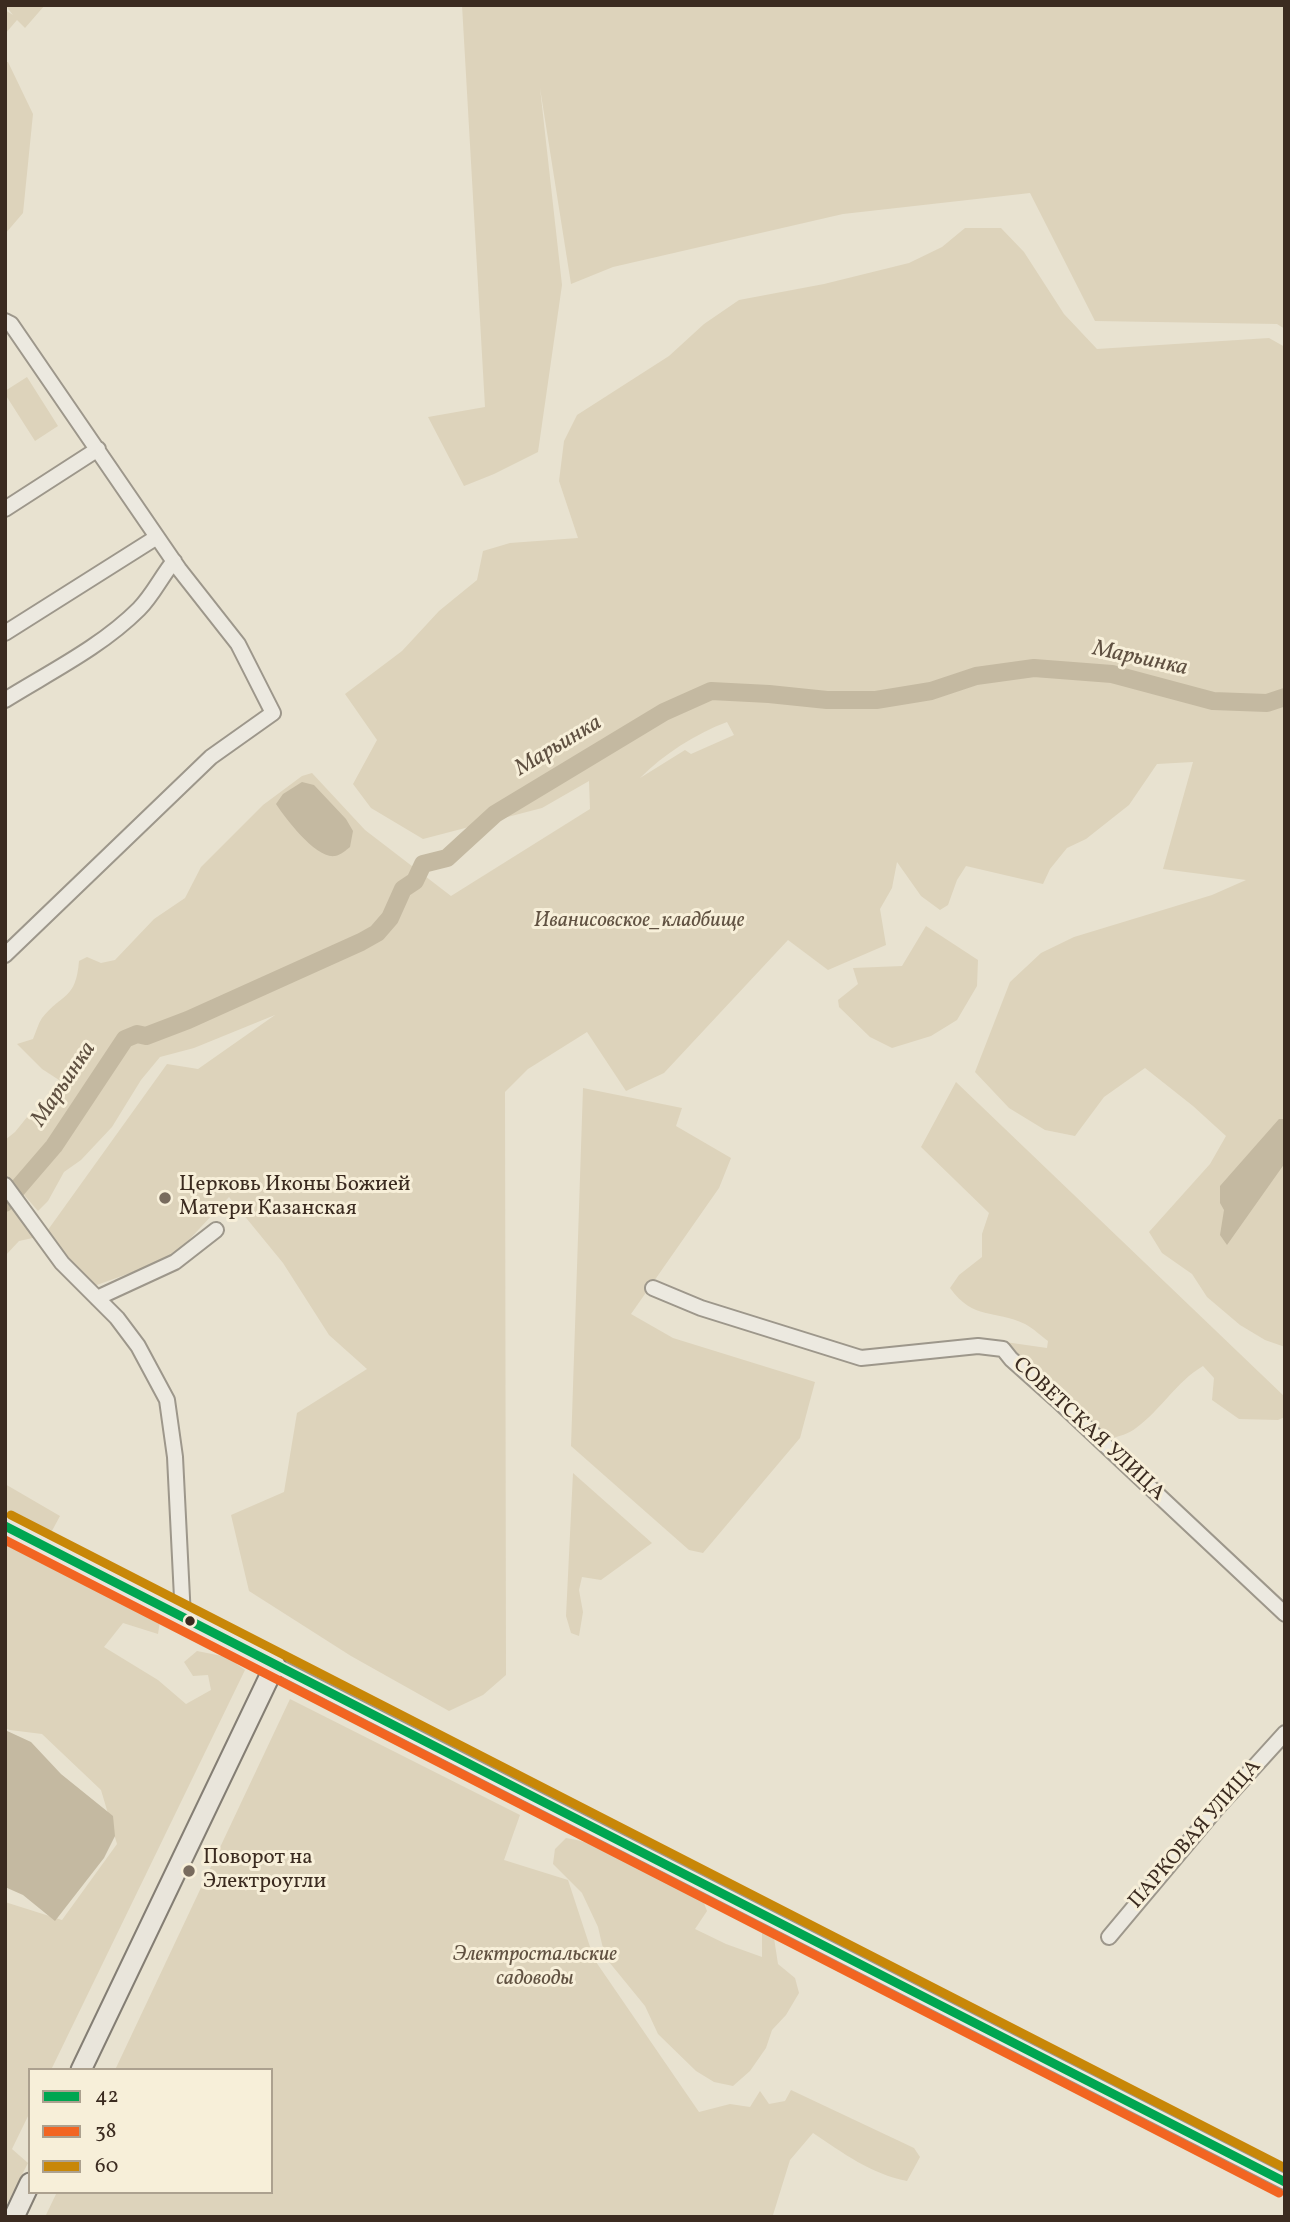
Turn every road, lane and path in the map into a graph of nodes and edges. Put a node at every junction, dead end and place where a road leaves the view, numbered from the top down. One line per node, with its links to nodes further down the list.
1 (5, 321): 2 (street)
2 (98, 449): 3 (street); 4 (street)
3 (5, 509)
4 (157, 537): 5 (street); 6 (street)
5 (174, 561): 7 (street); 8 (street)
6 (5, 634)
7 (5, 701)
8 (5, 955)
9 (11, 1192): 12 (street)
10 (216, 1230): 12 (street)
11 (653, 1288): 14 (street, СОВЕТСКАЯ УЛИЦА)
12 (97, 1298): 15 (street)
13 (5, 1526): 15 (highway)
14 (1285, 1614)
15 (183, 1618): 16 (highway)
16 (275, 1665): 19 (highway); 20 (street)
17 (1285, 1733): 18 (street, ПАРКОВАЯ УЛИЦА)
18 (1109, 1937)
19 (82, 2068)
20 (1285, 2182)
21 (28, 2187): 22 (highway)
22 (14, 2217)

